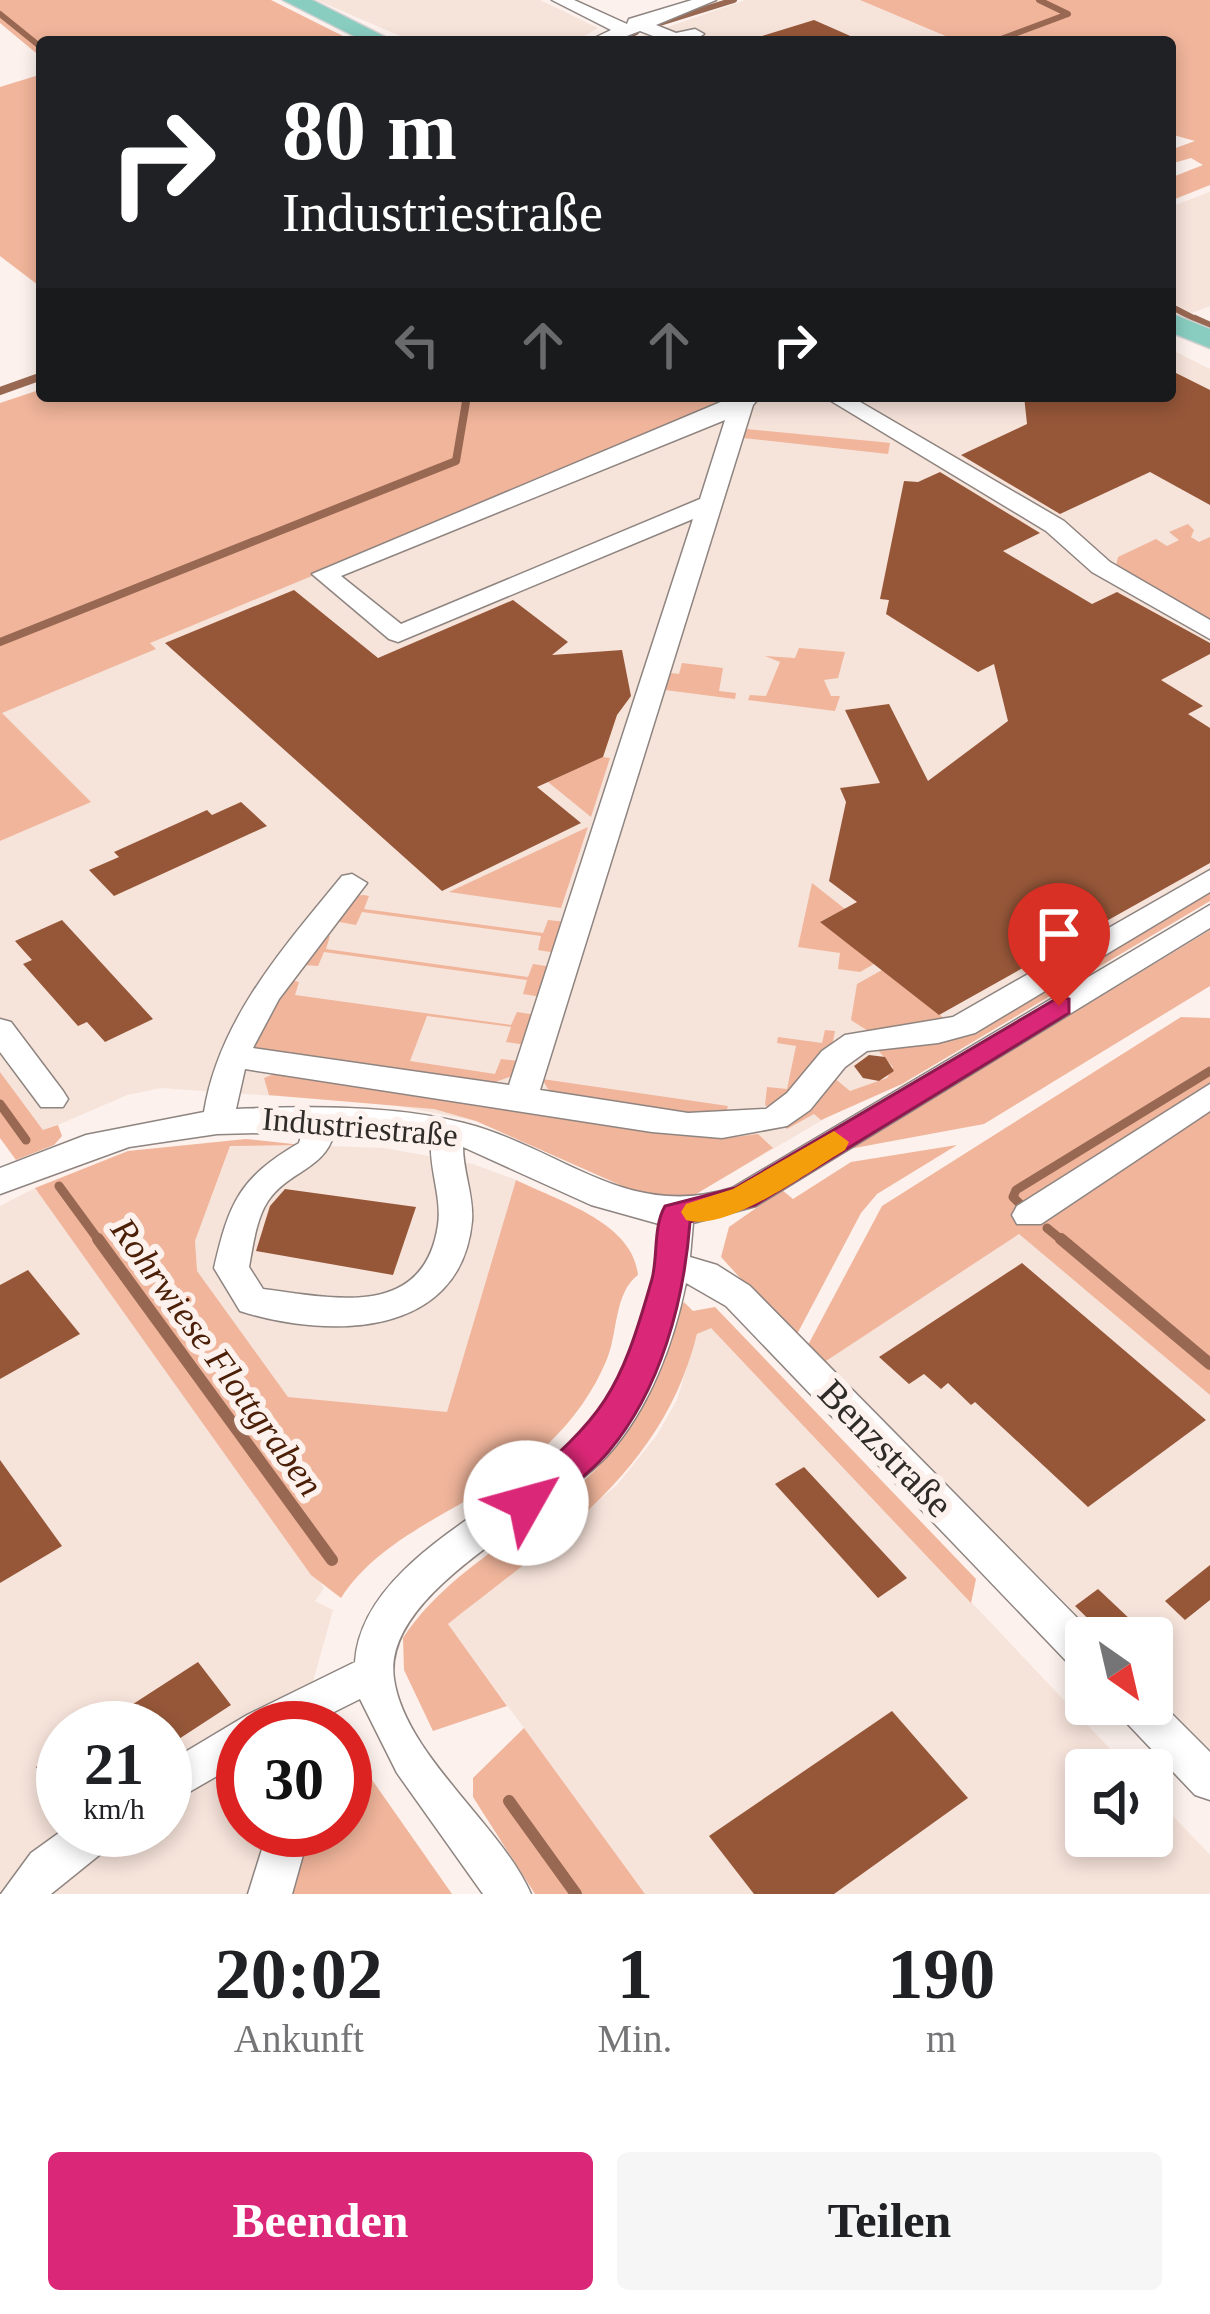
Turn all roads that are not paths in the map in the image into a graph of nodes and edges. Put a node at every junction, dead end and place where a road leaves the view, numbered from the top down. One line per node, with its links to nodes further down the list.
1 (294, 0): 5 (main road)
2 (560, 0): 4 (street)
3 (708, 0): 4 (street)
4 (628, 26): 6 (street); 7 (street)
5 (371, 36)
6 (607, 36)
7 (670, 36)
8 (1176, 324): 9 (main road)
9 (1210, 340)
10 (739, 402): 13 (street)
11 (745, 402): 13 (street)
12 (844, 402): 14 (street)
13 (710, 503): 21 (street)
14 (1210, 631)
15 (1210, 879): 21 (street)
16 (352, 883): 19 (street)
17 (1210, 915): 27 (street, Industriestraße)
18 (0, 1030): 22 (street)
19 (233, 1056): 21 (street); 23 (street)
20 (1210, 1095): 28 (street)
21 (521, 1098)
22 (52, 1099)
23 (219, 1118): 24 (street, Industriestraße); 26 (street, Industriestraße)
24 (322, 1120): 25 (street, Industriestraße); 25 (street)
25 (449, 1132): 27 (street, Industriestraße)
26 (1, 1179)
27 (676, 1214): 29 (street)
28 (1029, 1215)
29 (671, 1266): 30 (street, Benzstraße); 31 (street)
30 (1065, 1632)
31 (373, 1673): 32 (street); 39 (street)
32 (333, 1701)
33 (1155, 1725): 34 (street)
34 (1210, 1781)
35 (61, 1857): 37 (street)
36 (282, 1857): 38 (street)
37 (23, 1894)
38 (270, 1894)
39 (509, 1894)

